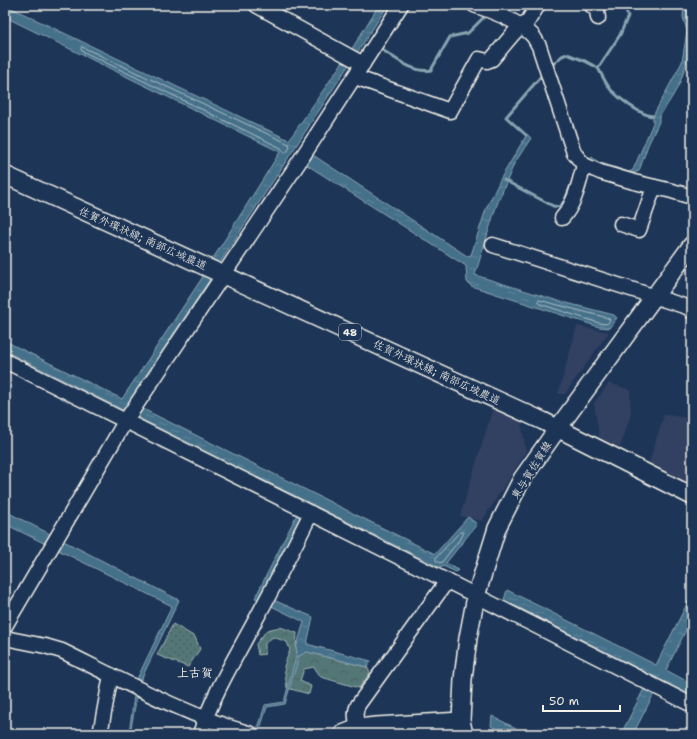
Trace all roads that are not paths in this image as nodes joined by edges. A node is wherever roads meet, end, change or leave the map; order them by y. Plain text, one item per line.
1 (256, 5) edge
2 (401, 5) edge
3 (474, 5) edge
4 (538, 5) edge
5 (591, 5) edge
6 (598, 18) dead end
7 (521, 26) junction
8 (363, 64) junction
9 (355, 77) junction
10 (584, 165) junction
11 (5, 175) edge
12 (654, 187) junction
13 (692, 197) edge
14 (562, 218) dead end
15 (621, 224) dead end
16 (493, 245) dead end
17 (692, 245) edge
18 (223, 274) junction
19 (654, 297) junction
20 (692, 312) edge
21 (5, 361) edge
22 (127, 418) junction
23 (558, 428) junction
24 (692, 496) edge
25 (311, 513) junction
26 (447, 581) junction
27 (476, 596) junction
28 (5, 626) edge
29 (5, 638) edge
30 (111, 675) junction
31 (692, 705) edge
32 (205, 719) junction
33 (462, 728) edge
34 (350, 731) edge
35 (100, 734) edge
36 (200, 734) edge
37 (250, 734) edge

1 - 8 street
2 - 8 street
3 - 7 street
4 - 7 street
5 - 6 street
7 - 9 street
7 - 10 street
8 - 9 street
9 - 18 street
10 - 12 street
10 - 14 street
11 - 18 main road, 佐賀外環状線; 南部広域農道 / 48
12 - 13 street
12 - 15 street
16 - 19 street
17 - 19 main road, 東与賀佐賀線
18 - 22 street
18 - 23 main road, 佐賀外環状線; 南部広域農道 / 48
19 - 20 street
19 - 23 main road, 東与賀佐賀線
21 - 22 street
22 - 25 street
22 - 28 street
23 - 24 main road, 佐賀外環状線; 南部広域農道 / 48
23 - 27 main road, 東与賀佐賀線
25 - 26 street
25 - 32 street
26 - 27 street
26 - 34 street
27 - 31 street
27 - 33 main road, 東与賀佐賀線
29 - 30 street
30 - 32 street
30 - 35 street
32 - 36 street
32 - 37 street
33 - 34 main road

